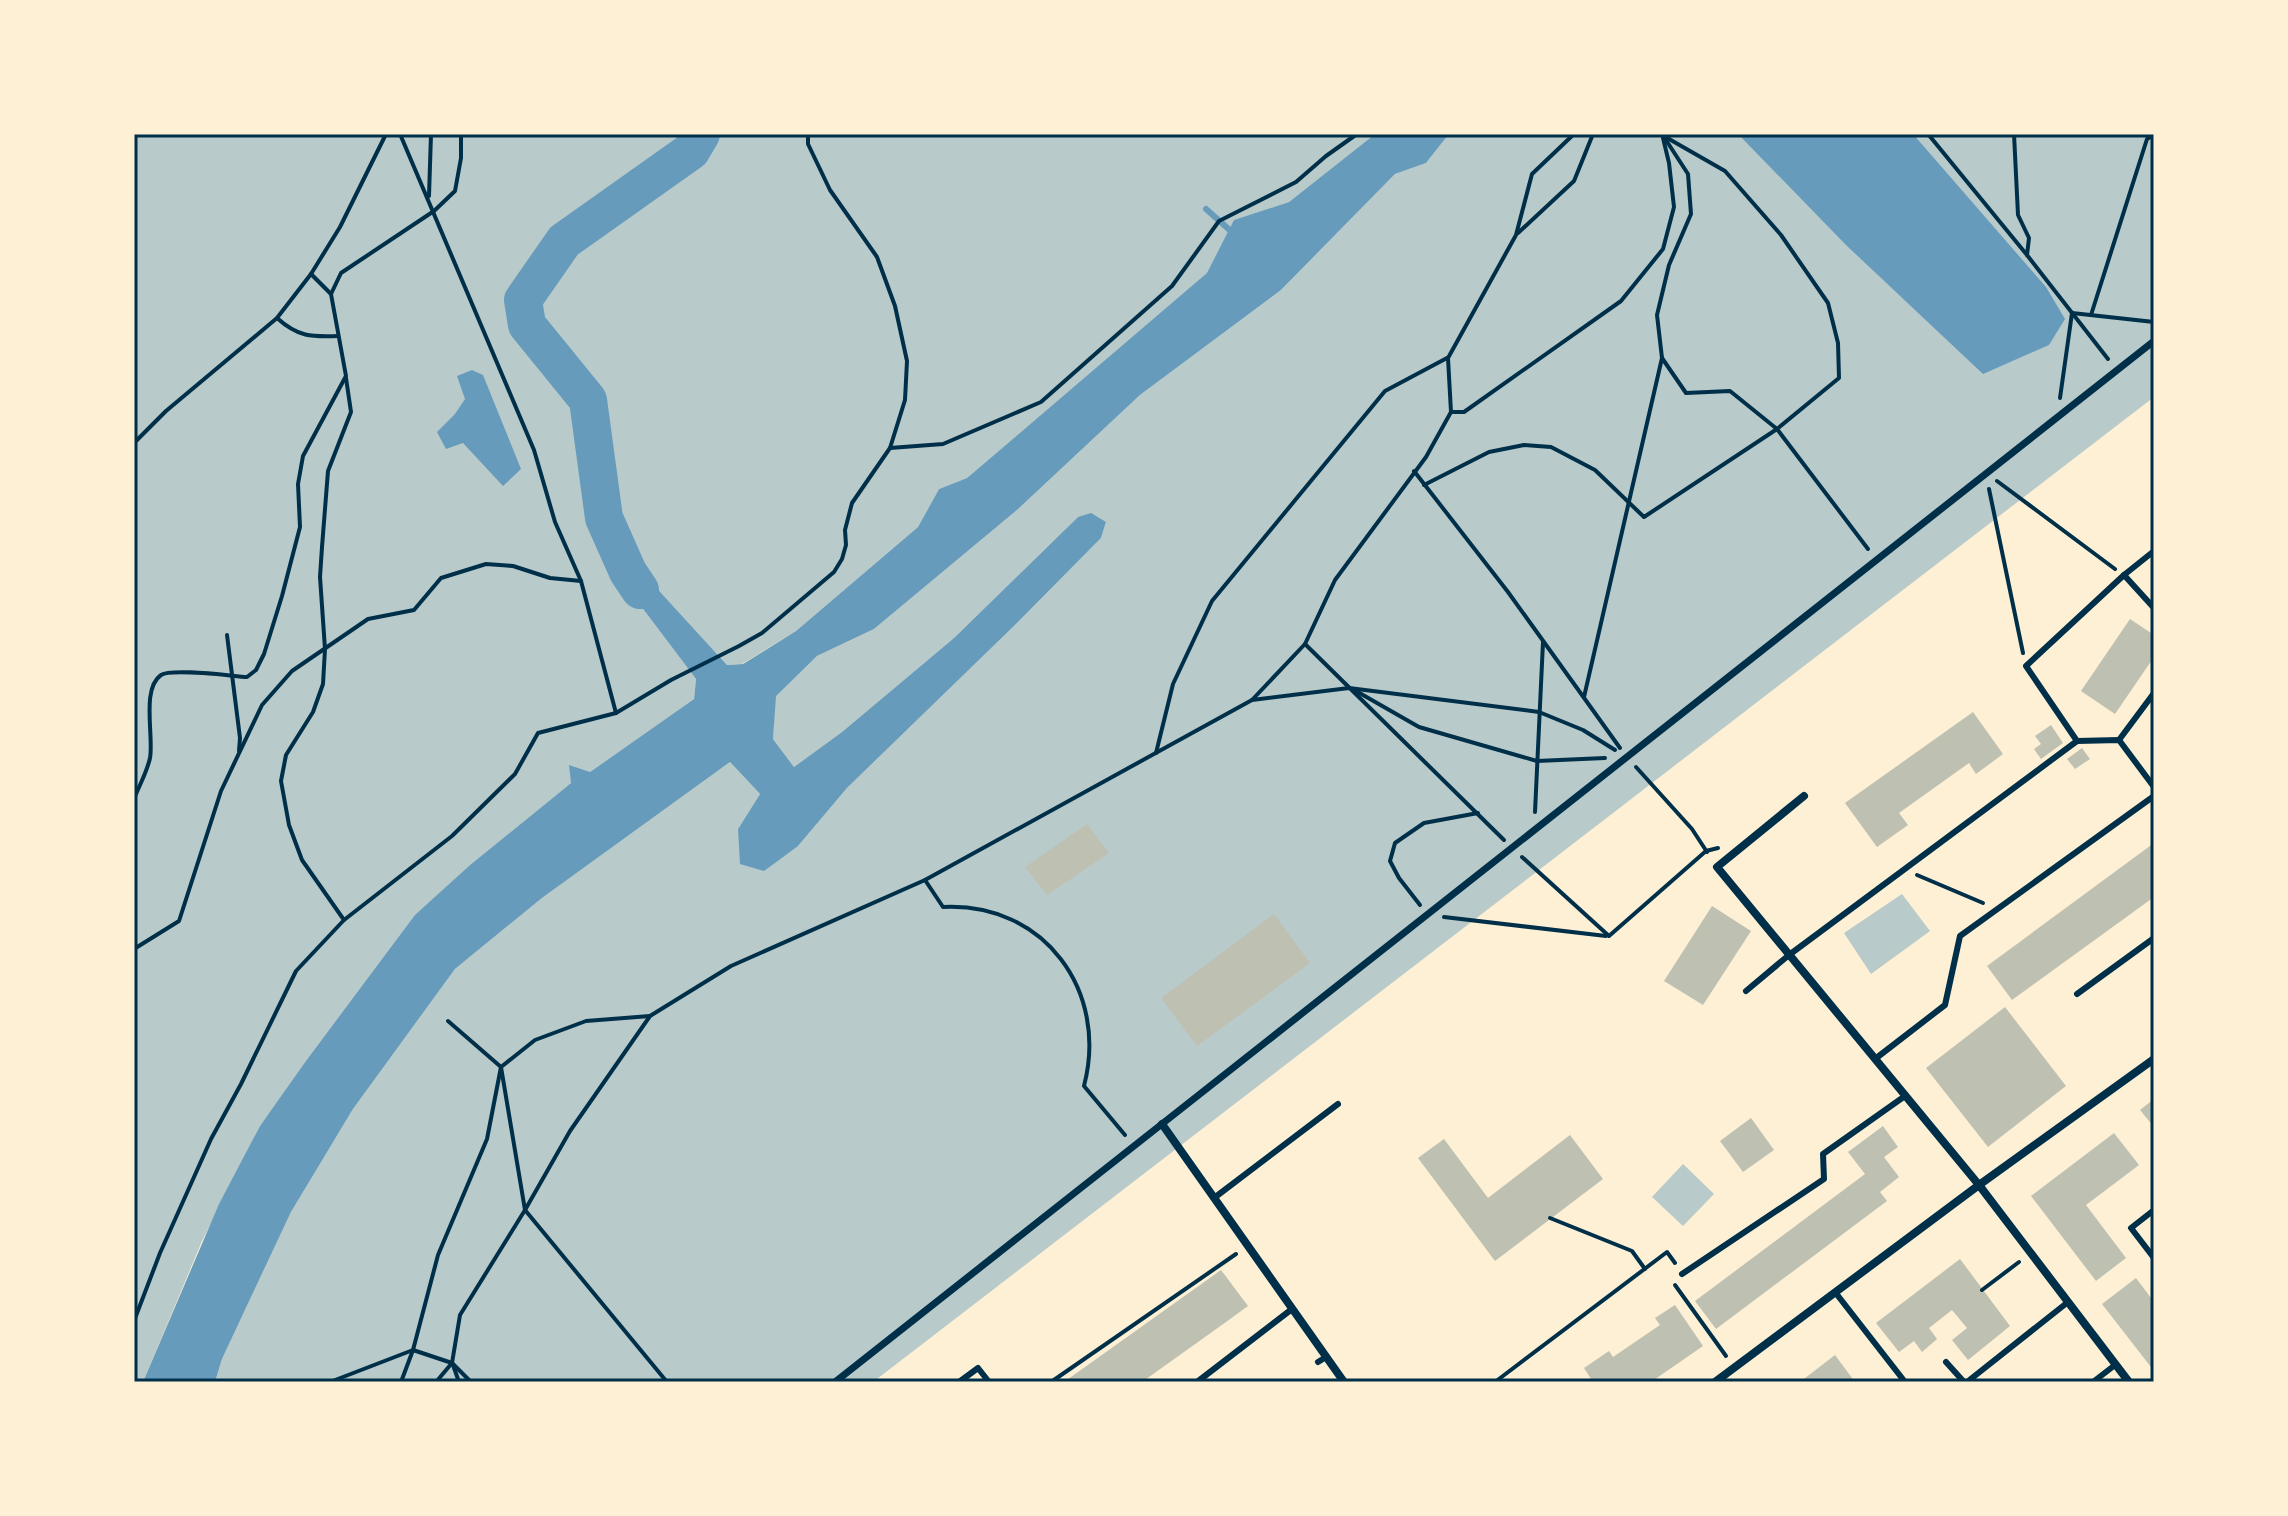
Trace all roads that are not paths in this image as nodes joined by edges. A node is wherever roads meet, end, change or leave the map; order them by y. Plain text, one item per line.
1 (2154, 341) edge
2 (2154, 551) edge
3 (2124, 575) junction
4 (2154, 608) edge
5 (2154, 693) edge
6 (2119, 740) junction
7 (2077, 741) junction
8 (2154, 787) edge
9 (1804, 796) dead end
10 (2154, 796) edge
11 (2154, 938) edge
12 (1789, 955) junction
13 (1746, 991) dead end
14 (2077, 994) dead end
15 (1875, 1059) junction
16 (2154, 1059) edge
17 (1905, 1096) junction
18 (1338, 1104) dead end
19 (1162, 1124) junction
20 (1979, 1185) junction
21 (1214, 1198) junction
22 (2154, 1210) edge
23 (2154, 1258) edge
24 (1682, 1274) road end
25 (1835, 1292) junction
26 (2068, 1302) junction
27 (1292, 1309) junction
28 (1946, 1362) dead end
29 (2115, 1365) junction
30 (1719, 1381) edge
31 (835, 1382) edge
32 (959, 1382) edge
33 (989, 1382) edge
34 (1197, 1382) edge
35 (1344, 1382) edge
36 (1905, 1382) edge
37 (1966, 1382) edge
38 (2093, 1382) edge
39 (2129, 1382) edge

1 - 19 street
2 - 3 lane
3 - 4 lane
3 - 7 lane
5 - 6 lane
6 - 7 lane
6 - 8 lane
7 - 12 lane
9 - 12 street
10 - 15 lane
11 - 14 lane
12 - 13 lane
12 - 15 street
15 - 17 street
16 - 20 street
17 - 20 street
17 - 24 lane
18 - 21 lane
19 - 21 street
19 - 31 street
20 - 25 street
20 - 26 street
21 - 27 street
22 - 23 lane
25 - 30 street
25 - 36 lane
26 - 29 street
26 - 37 lane
27 - 34 lane
27 - 35 street
28 - 37 lane
29 - 38 lane
29 - 39 street
32 - 33 lane

